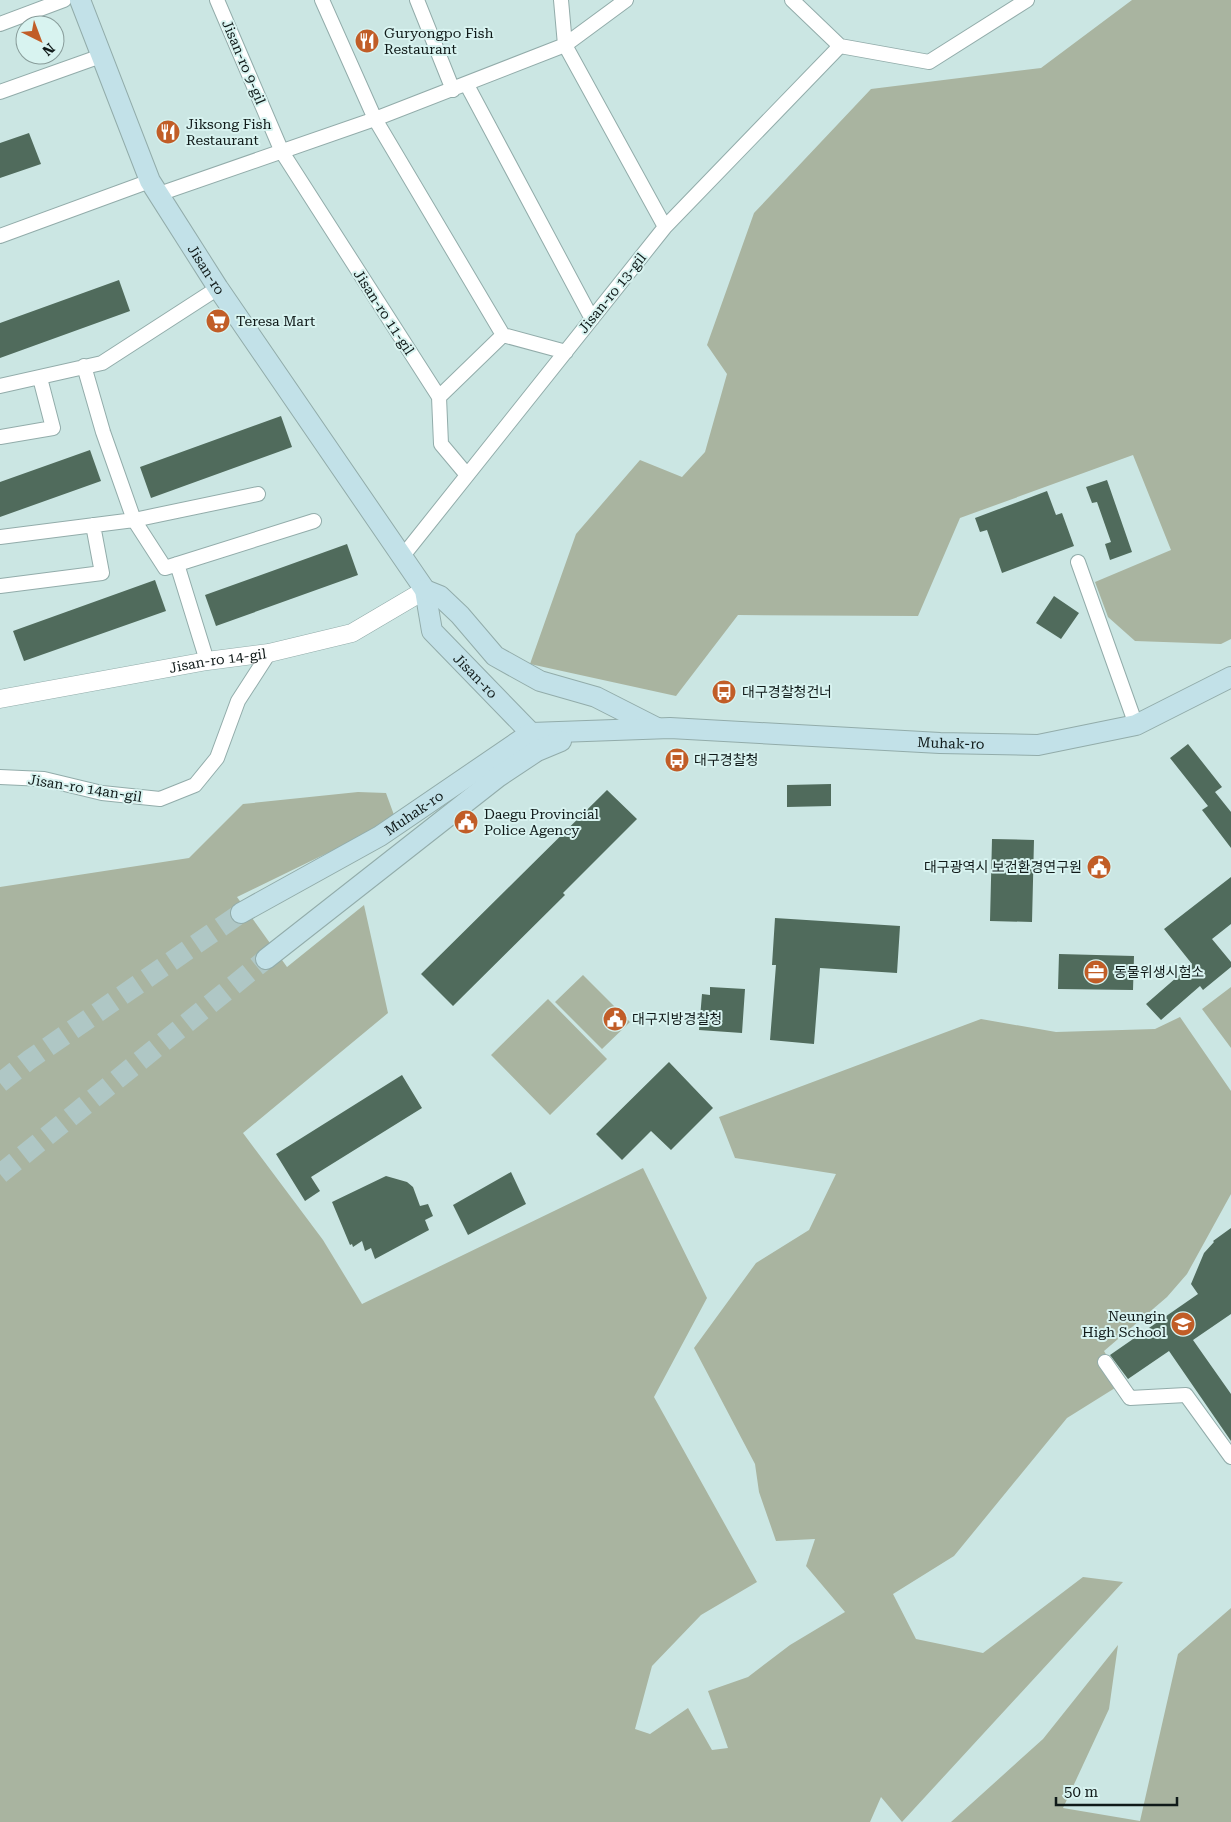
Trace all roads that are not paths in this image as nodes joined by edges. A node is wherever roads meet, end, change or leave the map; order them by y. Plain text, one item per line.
1 (64, 0) edge
2 (80, 0) edge
3 (217, 0) edge
4 (322, 0) edge
5 (418, 0) edge
6 (561, 0) edge
7 (626, 0) edge
8 (792, 0) edge
9 (1027, 0) edge
10 (0, 24) edge
11 (565, 45) junction
12 (840, 46) junction
13 (101, 56) junction
14 (467, 85) junction
15 (453, 90) junction
16 (0, 92) edge
17 (375, 119) junction
18 (282, 152) junction
19 (154, 188) junction
20 (665, 227) junction
21 (0, 236) edge
22 (218, 288) junction
23 (592, 319) junction
24 (503, 335) junction
25 (566, 352) junction
26 (84, 366) junction
27 (40, 378) junction
28 (0, 386) edge
29 (439, 397) junction
30 (0, 437) edge
31 (467, 476) junction
32 (258, 494) dead end
33 (134, 520) junction
34 (314, 521) dead end
35 (93, 525) junction
36 (0, 537) edge
37 (402, 557) junction
38 (1078, 562) dead end
39 (177, 564) junction
40 (0, 586) edge
41 (425, 590) junction
42 (269, 653) junction
43 (207, 661) junction
44 (1231, 677) edge
45 (596, 697) joint
46 (0, 699) edge
47 (1136, 725) junction
48 (658, 728) junction
49 (588, 731) junction
50 (531, 733) junction
51 (553, 744) junction
52 (0, 777) edge
53 (241, 913) tunnel mouth
54 (266, 959) tunnel mouth
55 (1105, 1362) dead end
56 (1231, 1457) edge

1 - 10 street
2 - 13 main road, Jisan-ro
3 - 18 street, Jisan-ro 9-gil
4 - 17 street
5 - 15 street
6 - 11 street
7 - 11 street
8 - 12 street
9 - 12 street
11 - 14 street
11 - 20 street
12 - 20 street, Jisan-ro 13-gil
13 - 16 street
13 - 19 main road, Jisan-ro
14 - 15 street
14 - 23 street
15 - 17 street
17 - 18 street
17 - 24 street
18 - 19 street
18 - 29 street, Jisan-ro 11-gil
19 - 21 street
19 - 22 main road, Jisan-ro
20 - 23 street, Jisan-ro 13-gil
22 - 26 street
22 - 37 main road, Jisan-ro
23 - 25 street, Jisan-ro 13-gil
24 - 25 street
24 - 29 street
25 - 31 street, Jisan-ro 13-gil
26 - 27 street
26 - 33 street
27 - 28 street
27 - 30 street
29 - 31 street
31 - 37 street, Jisan-ro 13-gil
32 - 33 street
33 - 35 street
33 - 39 street
34 - 39 street
35 - 36 street
35 - 40 street
37 - 41 main road, Jisan-ro
38 - 47 street
39 - 43 street
41 - 42 street, Jisan-ro 14-gil
41 - 45 main road, Jisan-ro
41 - 50 main road, Jisan-ro
42 - 43 street, Jisan-ro 14-gil
42 - 52 street, Jisan-ro 14an-gil
43 - 46 street, Jisan-ro 14-gil
44 - 47 main road, Muhak-ro
45 - 48 main road, Muhak-ro
47 - 48 main road, Muhak-ro
48 - 49 main road, Muhak-ro
49 - 50 main road, Muhak-ro
49 - 51 main road, Muhak-ro
50 - 51 main road, Jisan-ro
50 - 53 main road, Muhak-ro
51 - 54 main road, Muhak-ro
55 - 56 street

